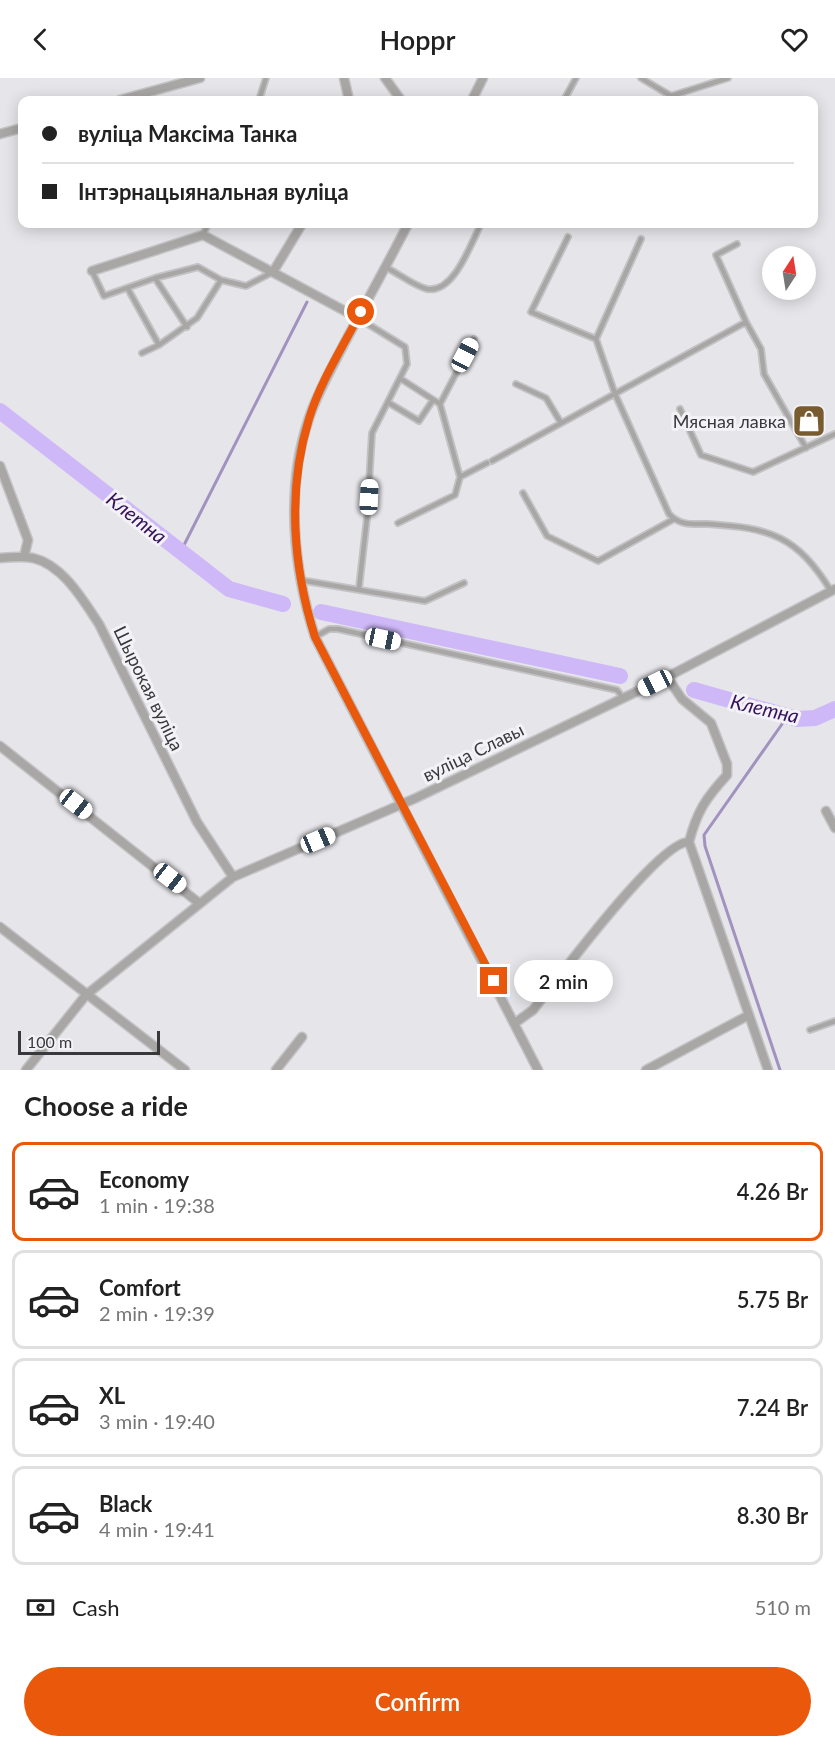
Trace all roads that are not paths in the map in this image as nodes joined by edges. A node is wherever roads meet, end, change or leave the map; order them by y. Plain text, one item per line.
1 (200, 78) edge
2 (266, 78) edge
3 (344, 78) edge
4 (385, 78) edge
5 (483, 78) edge
6 (576, 78) edge
7 (641, 78) edge
8 (728, 78) edge
9 (135, 96) edge
10 (260, 96) edge
11 (347, 96) edge
12 (397, 96) edge
13 (474, 96) edge
14 (566, 96) edge
15 (667, 96) edge
16 (676, 96) edge
17 (18, 129) edge
18 (0, 134) edge
19 (206, 228) edge
20 (300, 228) edge
21 (406, 228) edge
22 (479, 228) edge
23 (203, 235) junction
24 (568, 237) dead end
25 (641, 239) dead end
26 (737, 244) dead end
27 (385, 267) junction
28 (92, 271) joint
29 (273, 272) junction
30 (155, 278) junction
31 (221, 280) junction
32 (128, 289) junction
33 (358, 318) junction
34 (746, 322) junction
35 (187, 327) junction
36 (474, 339) dead end
37 (596, 339) junction
38 (159, 345) junction
39 (142, 353) dead end
40 (401, 379) junction
41 (516, 384) dead end
42 (615, 394) junction
43 (432, 400) junction
44 (389, 403) junction
45 (440, 404) junction
46 (680, 409) dead end
47 (561, 423) junction
48 (835, 435) edge
49 (806, 448) junction
50 (0, 466) edge
51 (460, 477) junction
52 (523, 493) dead end
53 (674, 519) junction
54 (398, 523) dead end
55 (24, 557) junction
56 (0, 558) edge
57 (300, 580) junction
58 (464, 583) dead end
59 (359, 588) junction
60 (833, 590) edge
61 (315, 637) junction
62 (667, 677) junction
63 (623, 698) junction
64 (0, 746) edge
65 (402, 805) junction
66 (826, 811) dead end
67 (835, 828) edge
68 (689, 842) junction
69 (232, 877) junction
70 (199, 903) junction
71 (0, 927) edge
72 (86, 995) junction
73 (749, 1015) junction
74 (835, 1021) edge
75 (515, 1023) junction
76 (810, 1030) dead end
77 (302, 1037) dead end
78 (26, 1070) edge
79 (185, 1070) edge
80 (276, 1070) edge
81 (538, 1070) edge
82 (646, 1070) edge
83 (768, 1070) edge

1 - 9 street
2 - 10 lane
3 - 11 street
4 - 12 street
5 - 13 street
6 - 14 lane
7 - 15 lane
8 - 16 lane
17 - 18 street
19 - 23 lane
20 - 29 street
21 - 27 street
22 - 27 lane
23 - 28 street
23 - 29 street
24 - 37 lane
25 - 37 lane
26 - 34 lane
27 - 33 street
28 - 32 lane
29 - 31 lane
29 - 33 street
30 - 31 lane
30 - 32 lane
30 - 35 lane
31 - 35 lane
32 - 38 lane
33 - 40 lane
33 - 57 street
34 - 42 lane
34 - 49 lane
35 - 38 lane
36 - 45 lane
37 - 42 lane
38 - 39 lane
40 - 43 lane
40 - 44 lane
41 - 47 lane
42 - 47 lane
42 - 53 lane
43 - 44 lane
43 - 45 lane
44 - 59 lane
45 - 51 lane
46 - 49 lane
47 - 51 lane
48 - 49 lane
50 - 55 street
51 - 54 lane
52 - 53 lane
53 - 60 lane
55 - 56 street, Шырокая вуліца
55 - 69 street, Шырокая вуліца
57 - 59 lane
57 - 61 street
58 - 59 lane
60 - 62 street, вуліца Славы
61 - 63 lane
61 - 65 street
62 - 63 street, вуліца Славы
62 - 68 street
63 - 65 street, вуліца Славы
64 - 70 street
65 - 69 street, вуліца Славы
65 - 75 street
66 - 67 street
68 - 73 street
68 - 75 street
69 - 70 street, вуліца Славы
70 - 72 street, вуліца Славы
71 - 72 street
72 - 78 street, вуліца Славы
72 - 79 street
73 - 82 street
73 - 83 street
74 - 76 lane
75 - 81 street
77 - 80 street

